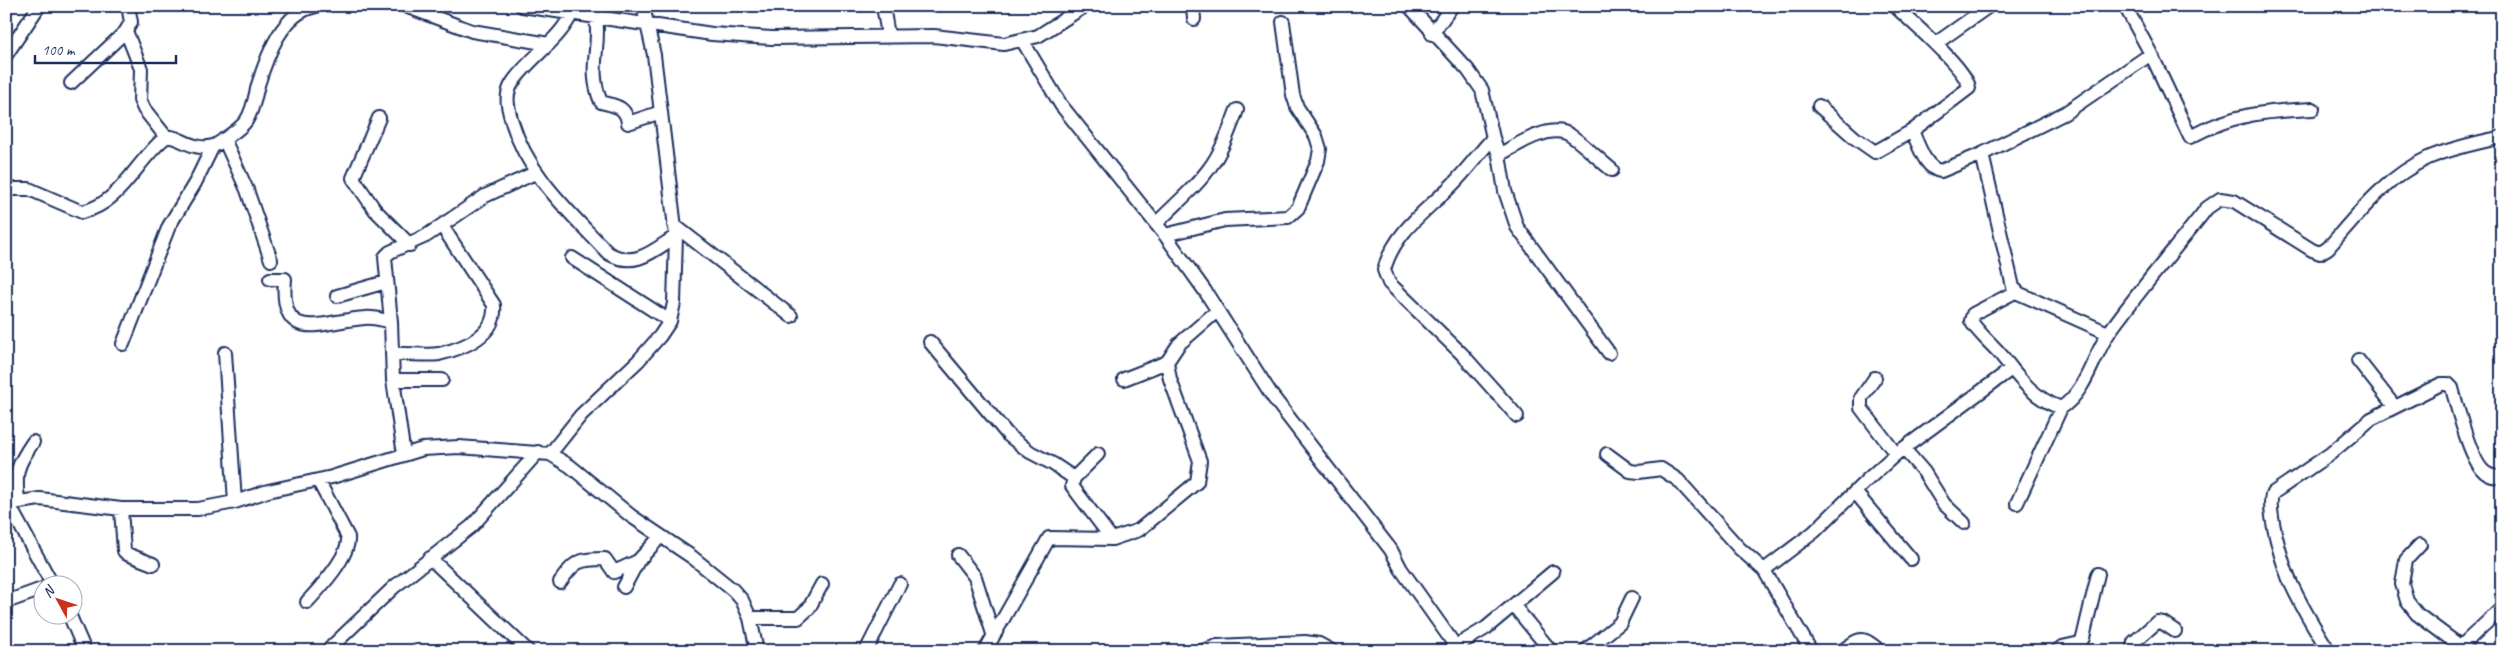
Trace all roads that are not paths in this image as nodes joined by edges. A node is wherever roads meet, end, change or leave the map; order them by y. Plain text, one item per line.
1 (39, 6) edge
2 (128, 6) edge
3 (316, 6) edge
4 (405, 6) edge
5 (522, 6) edge
6 (643, 6) edge
7 (883, 6) edge
8 (1085, 6) edge
9 (1409, 6) edge
10 (1452, 6) edge
11 (1895, 6) edge
12 (1989, 6) edge
13 (2125, 6) edge
14 (572, 13) junction
15 (596, 17) junction
16 (1283, 22) dead end
17 (647, 25) junction
18 (126, 31) junction
19 (1432, 34) junction
20 (888, 35) junction
21 (1022, 40) junction
22 (549, 44) junction
23 (1935, 44) junction
24 (7, 53) edge
25 (2151, 54) junction
26 (71, 83) dead end
27 (1819, 106) dead end
28 (2313, 109) dead end
29 (1237, 110) dead end
30 (661, 112) junction
31 (379, 118) dead end
32 (1912, 131) junction
33 (166, 137) junction
34 (2502, 137) edge
35 (1493, 138) junction
36 (224, 139) junction
37 (213, 146) junction
38 (1982, 154) junction
39 (1499, 156) junction
40 (1612, 170) dead end
41 (535, 173) junction
42 (6, 189) edge
43 (1156, 224) junction
44 (442, 226) junction
45 (675, 230) junction
46 (1165, 235) junction
47 (410, 245) junction
48 (572, 258) dead end
49 (271, 260) dead end
50 (270, 278) dead end
51 (386, 282) junction
52 (2017, 291) junction
53 (337, 296) dead end
54 (1217, 311) junction
55 (791, 316) dead end
56 (670, 320) junction
57 (391, 322) junction
58 (2108, 333) junction
59 (930, 342) dead end
60 (123, 344) dead end
61 (225, 353) dead end
62 (392, 354) junction
63 (1609, 354) dead end
64 (2358, 360) dead end
65 (1167, 362) junction
66 (2010, 370) junction
67 (1875, 378) dead end
68 (1124, 379) dead end
69 (393, 380) junction
70 (442, 380) dead end
71 (2394, 406) junction
72 (2060, 408) junction
73 (1517, 416) dead end
74 (33, 442) dead end
75 (1900, 452) junction
76 (544, 453) junction
77 (1098, 454) dead end
78 (1608, 454) dead end
79 (404, 455) junction
80 (2502, 476) edge
81 (1074, 478) junction
82 (318, 480) junction
83 (1854, 492) junction
84 (234, 502) junction
85 (11, 503) edge
86 (2017, 503) dead end
87 (120, 509) junction
88 (1964, 523) dead end
89 (661, 536) junction
90 (1112, 538) junction
91 (2420, 545) dead end
92 (958, 555) dead end
93 (430, 558) junction
94 (1911, 559) dead end
95 (638, 561) junction
96 (153, 564) dead end
97 (1764, 570) junction
98 (1553, 572) dead end
99 (47, 574) edge
100 (2098, 574) dead end
101 (560, 582) dead end
102 (822, 584) dead end
103 (900, 584) dead end
104 (624, 587) dead end
105 (32, 593) edge
106 (1632, 598) dead end
107 (6, 602) edge
108 (308, 602) dead end
109 (1514, 606) junction
110 (2502, 608) edge
111 (750, 618) junction
112 (73, 624) edge
113 (2175, 631) dead end
114 (993, 634) junction
115 (2458, 648) edge
116 (1454, 649) edge
117 (85, 651) edge
118 (327, 651) edge
119 (528, 651) edge
120 (757, 651) edge
121 (866, 651) edge
122 (984, 651) edge
123 (1202, 651) edge
124 (1332, 651) edge
125 (1551, 651) edge
126 (1585, 651) edge
127 (1811, 651) edge
128 (1842, 651) edge
129 (1880, 651) edge
130 (2057, 651) edge
131 (2132, 651) edge
132 (2329, 651) edge

1 - 24 street
2 - 18 street
3 - 36 street
4 - 22 street
5 - 14 street
6 - 17 street
7 - 20 street
8 - 21 street
9 - 19 street
10 - 19 street
11 - 23 street
12 - 23 street
13 - 25 street
14 - 15 street
14 - 22 street
15 - 17 street
15 - 30 street
16 - 46 street
17 - 20 street
17 - 30 street
18 - 26 street
18 - 33 street
19 - 35 street
20 - 21 street
21 - 43 street
22 - 41 street
23 - 32 street
25 - 28 street
25 - 38 street
27 - 32 street
29 - 43 street
30 - 45 street
31 - 47 street
32 - 38 street
33 - 37 street
33 - 42 street
34 - 58 street
35 - 39 street
35 - 73 street
36 - 37 street
36 - 49 street
37 - 60 street
38 - 52 street
39 - 40 street
39 - 63 street
41 - 44 street
41 - 45 street
43 - 46 street
44 - 47 street
44 - 62 street
45 - 55 street
45 - 56 street
46 - 54 street
47 - 51 street
48 - 56 street
50 - 57 street
51 - 53 street
51 - 57 street
52 - 58 street
52 - 66 street
54 - 65 street
54 - 116 street
56 - 76 street
57 - 62 street
58 - 72 street
59 - 81 street
61 - 84 street
62 - 69 street
64 - 71 street
65 - 68 street
65 - 90 street
66 - 72 street
66 - 75 street
67 - 75 street
69 - 70 street
69 - 79 street
71 - 80 street
71 - 132 street
72 - 86 street
74 - 85 street
75 - 83 street
75 - 88 street
76 - 79 street
76 - 89 street
76 - 93 street
77 - 81 street
78 - 97 street
79 - 82 street
81 - 90 street
82 - 84 street
82 - 108 street
83 - 94 street
83 - 97 street
84 - 87 street
85 - 87 street
85 - 99 street
87 - 96 street
89 - 95 street
89 - 111 street
90 - 114 street
91 - 115 street
92 - 114 street
93 - 118 street
93 - 119 street
95 - 101 street
95 - 104 street
97 - 127 street
98 - 109 street
100 - 130 street
102 - 111 street
103 - 121 street
105 - 107 street
106 - 126 street
109 - 116 street
109 - 125 street
110 - 115 street
111 - 120 street
112 - 117 street
113 - 131 street
114 - 122 street
123 - 124 street
128 - 129 street

